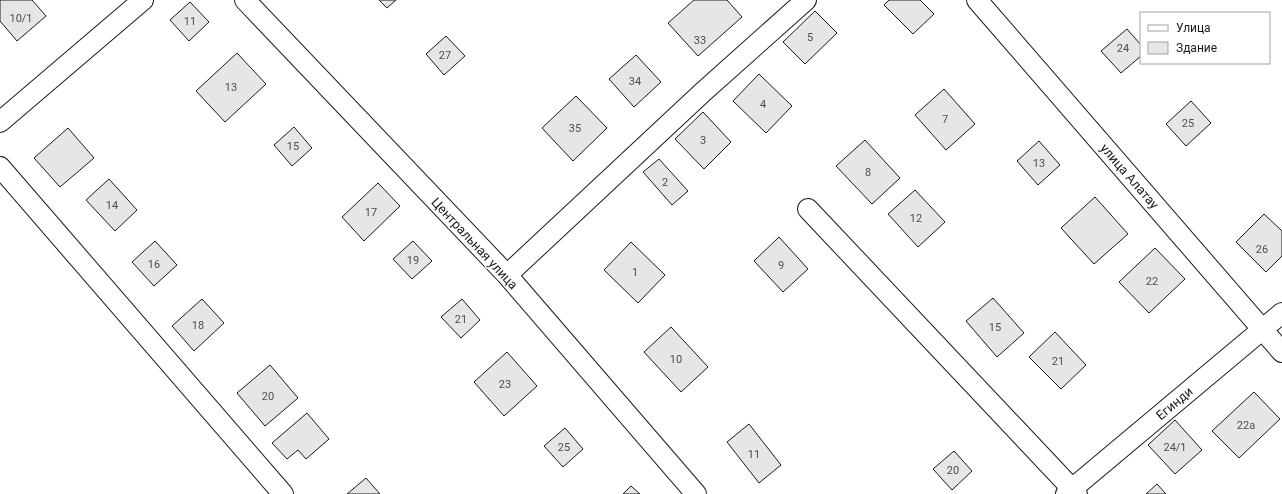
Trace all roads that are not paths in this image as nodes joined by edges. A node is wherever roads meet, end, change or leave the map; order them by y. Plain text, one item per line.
1 (144, 0) edge
2 (244, 0) edge
3 (806, 0) edge
4 (977, 0) edge
5 (0, 122) edge
6 (0, 167) edge
7 (808, 209) dead end
8 (507, 275) junction
9 (1282, 312) edge
10 (1263, 330) junction
11 (1282, 352) edge
12 (1072, 492) edge
13 (283, 494) edge
14 (696, 494) edge

1 - 5 street
2 - 8 street, Центральная улица
3 - 8 street
4 - 10 street, улица Алатау
6 - 13 street
7 - 12 street
8 - 14 street, Центральная улица
9 - 10 street, Егинди
10 - 11 street, улица Алатау
10 - 12 street, Егинди

